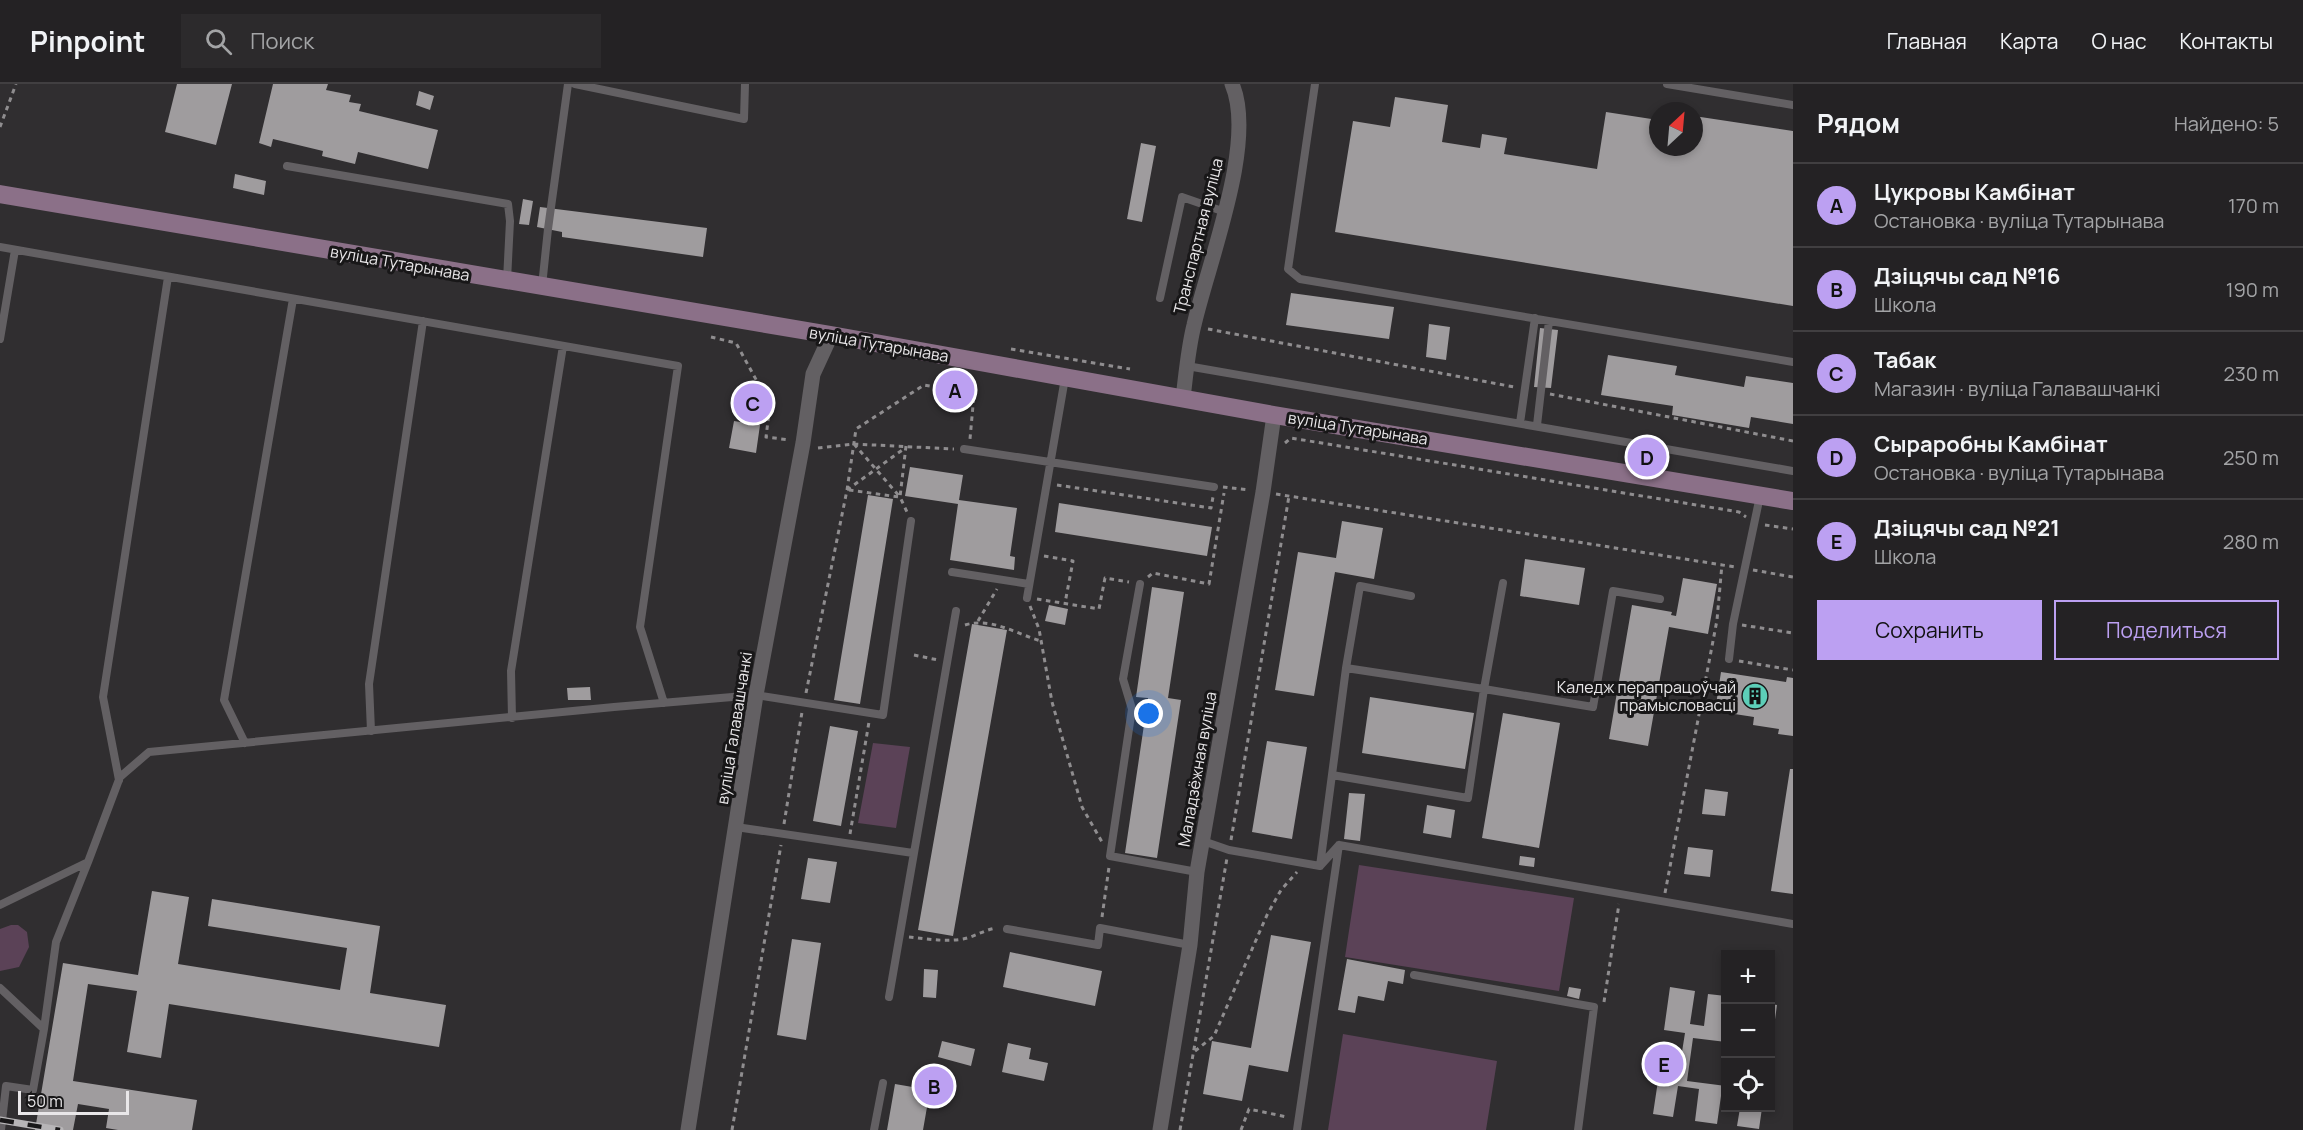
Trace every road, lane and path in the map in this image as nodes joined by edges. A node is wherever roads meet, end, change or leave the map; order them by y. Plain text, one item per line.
1 (16, 84) edge
2 (568, 84) edge
3 (575, 84) edge
4 (745, 84) edge
5 (1232, 84) edge
6 (1315, 84) edge
7 (1667, 84) edge
8 (1793, 105) edge
9 (0, 127) edge
10 (287, 166) dead end
11 (0, 194) edge
12 (1225, 212) junction
13 (0, 247) edge
14 (15, 250) junction
15 (168, 277) junction
16 (507, 281) junction
17 (542, 287) junction
18 (1160, 298) dead end
19 (293, 299) junction
20 (1535, 318) junction
21 (423, 321) junction
22 (1550, 321) junction
23 (1194, 326) junction
24 (831, 335) junction
25 (711, 337) dead end
26 (0, 339) edge
27 (563, 346) junction
28 (1793, 362) edge
29 (1187, 366) junction
30 (1065, 377) junction
31 (1525, 389) junction
32 (1540, 392) junction
33 (1183, 398) junction
34 (1274, 414) junction
35 (1520, 423) junction
36 (1537, 425) junction
37 (790, 440) dead end
38 (1793, 441) edge
39 (854, 444) junction
40 (906, 447) junction
41 (1279, 447) dead end
42 (818, 448) dead end
43 (967, 449) junction
44 (1050, 463) junction
45 (876, 469) junction
46 (1793, 471) edge
47 (1053, 484) dead end
48 (1214, 487) joint
49 (847, 490) junction
50 (1258, 492) junction
51 (1760, 495) junction
52 (1289, 496) junction
53 (900, 497) junction
54 (1793, 501) edge
55 (911, 521) joint
56 (1753, 523) junction
57 (1793, 529) edge
58 (1041, 555) dead end
59 (1722, 564) junction
60 (1745, 569) junction
61 (952, 572) dead end
62 (1793, 576) edge
63 (1002, 580) junction
64 (1503, 583) dead end
65 (1029, 584) junction
66 (1140, 584) junction
67 (1411, 596) dead end
68 (1027, 598) junction
69 (1660, 599) dead end
70 (1065, 603) junction
71 (956, 611) dead end
72 (1716, 620) junction
73 (1733, 624) junction
74 (1793, 633) edge
75 (1041, 641) junction
76 (916, 655) dead end
77 (1709, 657) junction
78 (1729, 659) junction
79 (947, 662) junction
80 (1346, 668) junction
81 (1793, 670) edge
82 (1484, 690) junction
83 (756, 695) junction
84 (664, 703) junction
85 (804, 703) junction
86 (870, 715) junction
87 (512, 718) junction
88 (371, 731) junction
89 (245, 743) junction
90 (1332, 775) junction
91 (118, 780) junction
92 (736, 827) junction
93 (782, 836) junction
94 (1203, 841) junction
95 (849, 845) junction
96 (1339, 845) junction
97 (1229, 850) junction
98 (913, 853) junction
99 (1110, 856) junction
100 (88, 862) junction
101 (1302, 864) junction
102 (1320, 866) junction
103 (1197, 872) junction
104 (1663, 901) junction
105 (0, 905) edge
106 (1793, 924) edge
107 (1101, 928) junction
108 (1008, 929) joint
109 (901, 936) junction
110 (1190, 945) junction
111 (1414, 975) dead end
112 (0, 988) edge
113 (889, 997) dead end
114 (44, 1029) junction
115 (1193, 1052) junction
116 (883, 1083) dead end
117 (1299, 1120) junction
118 (1, 1130) edge
119 (688, 1130) edge
120 (732, 1130) edge
121 (874, 1130) edge
122 (1160, 1130) edge
123 (1180, 1130) edge
124 (1241, 1130) edge
125 (1297, 1130) edge
126 (1578, 1130) edge

1 - 9 path
2 - 17 lane
3 - 4 lane
5 - 12 street, Транспартная вуліца
6 - 20 lane
7 - 8 lane
10 - 16 lane
11 - 16 street, вуліца Тутарынава
12 - 18 lane
12 - 23 street, Транспартная вуліца
13 - 14 lane
14 - 15 lane
14 - 26 lane
15 - 19 lane
15 - 91 lane
16 - 17 street, вуліца Тутарынава
17 - 24 street, вуліца Тутарынава
19 - 21 lane
19 - 89 lane
20 - 22 lane
20 - 31 lane
21 - 27 lane
21 - 88 lane
22 - 28 lane
22 - 32 lane
23 - 29 street, Транспартная вуліца
23 - 31 path
24 - 30 street, вуліца Тутарынава
24 - 83 street, вуліца Галавашчанкі
25 - 37 path
27 - 84 lane
27 - 87 lane
29 - 33 street, Транспартная вуліца
29 - 35 lane
30 - 33 street, вуліца Тутарынава
30 - 44 lane
31 - 35 lane
32 - 36 lane
32 - 38 path
33 - 34 street, вуліца Тутарынава
34 - 50 street, Маладзёжная вуліца
34 - 51 street, вуліца Тутарынава
35 - 36 lane
36 - 46 lane
39 - 40 path
39 - 42 path
39 - 43 path
39 - 45 path
39 - 49 path
40 - 43 path
40 - 45 path
40 - 53 path
41 - 56 path
43 - 44 lane
44 - 48 lane
44 - 65 lane
45 - 49 path
45 - 53 path
47 - 48 path
49 - 53 path
49 - 85 path
50 - 52 path
50 - 66 path
50 - 94 street, Маладзёжная вуліца
51 - 54 street, вуліца Тутарынава
51 - 56 lane
52 - 59 path
52 - 97 path
53 - 55 path
55 - 86 lane
56 - 57 path
56 - 60 lane
58 - 70 path
59 - 60 path
59 - 72 path
60 - 62 path
60 - 73 lane
61 - 63 lane
63 - 65 lane
63 - 75 path
64 - 82 lane
65 - 68 lane
66 - 70 path
66 - 99 lane
67 - 80 lane
68 - 70 path
68 - 75 path
69 - 82 lane
71 - 79 lane
72 - 73 path
72 - 77 path
73 - 74 path
73 - 78 lane
75 - 99 path
76 - 79 path
77 - 78 path
77 - 104 path
78 - 81 path
79 - 98 lane
80 - 82 lane
80 - 90 lane
82 - 90 lane
83 - 84 lane
83 - 85 lane
83 - 92 street, вуліца Галавашчанкі
84 - 87 lane
85 - 86 lane
85 - 93 path
86 - 95 path
87 - 88 lane
88 - 89 lane
89 - 91 lane
90 - 102 lane
91 - 100 lane
92 - 93 lane
92 - 119 street, вуліца Галавашчанкі
93 - 95 lane
93 - 120 path
94 - 97 lane
94 - 103 street, Маладзёжная вуліца
95 - 98 lane
96 - 102 lane
96 - 104 lane
96 - 117 lane
97 - 101 lane
97 - 115 path
98 - 109 lane
99 - 103 lane
99 - 107 path
100 - 105 lane
100 - 114 lane
101 - 102 lane
101 - 115 path
103 - 110 street, Маладзёжная вуліца
104 - 106 lane
107 - 108 lane
107 - 110 lane
108 - 109 path
109 - 113 lane
110 - 122 street, Маладзёжная вуліца
111 - 126 lane
112 - 114 lane
114 - 118 lane
115 - 123 path
116 - 121 lane
117 - 124 path
117 - 125 lane

